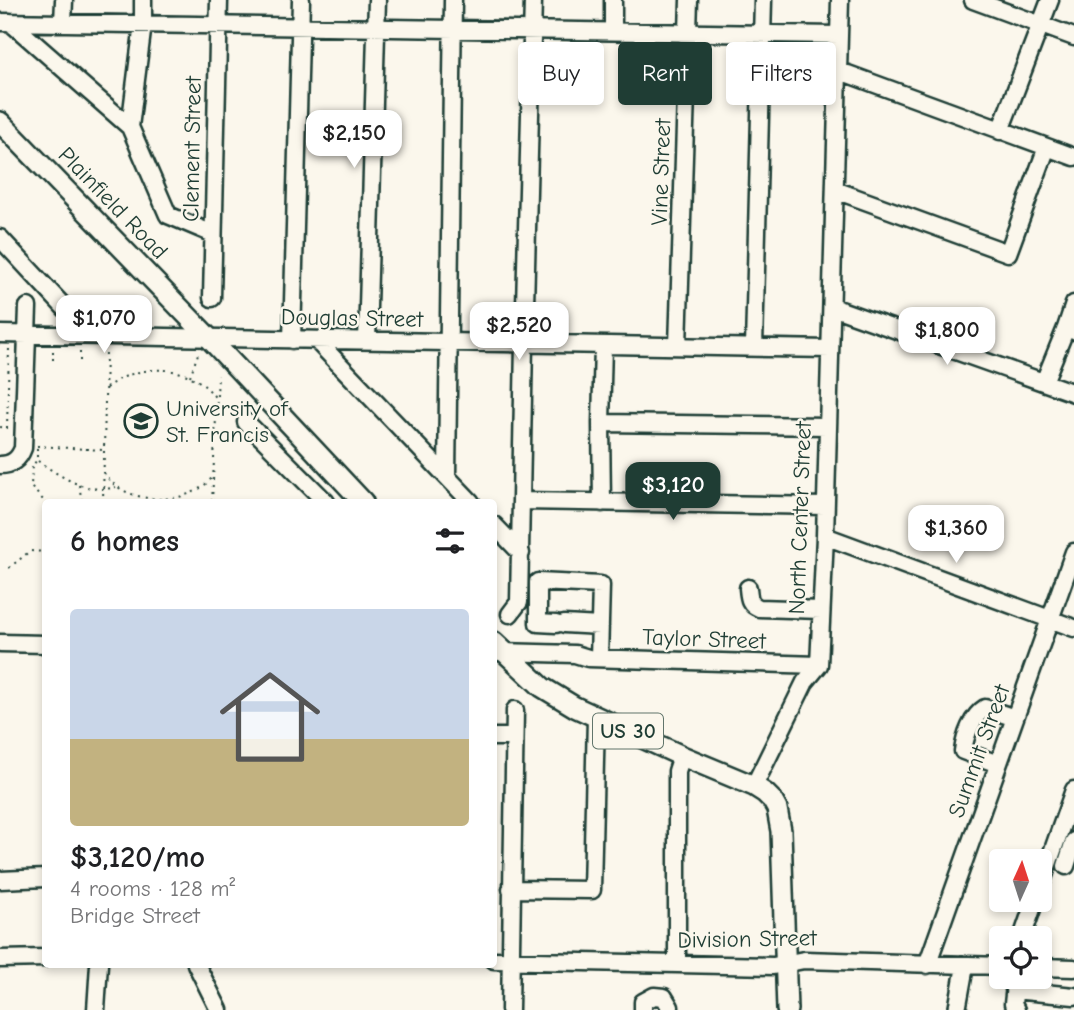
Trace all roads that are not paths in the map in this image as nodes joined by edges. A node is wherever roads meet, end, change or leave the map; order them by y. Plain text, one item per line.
1 (64, 0) edge
2 (143, 0) edge
3 (219, 0) edge
4 (301, 0) edge
5 (377, 0) edge
6 (453, 0) edge
7 (533, 0) edge
8 (613, 0) edge
9 (689, 0) edge
10 (764, 0) edge
11 (839, 0) edge
12 (973, 0) edge
13 (1050, 0) edge
14 (5, 22) edge
15 (63, 23) junction
16 (142, 24) junction
17 (218, 25) junction
18 (1041, 25) junction
19 (300, 27) junction
20 (376, 28) junction
21 (453, 29) junction
22 (532, 30) junction
23 (613, 31) junction
24 (688, 32) junction
25 (762, 34) junction
26 (839, 35) junction
27 (1074, 37) edge
28 (838, 73) junction
29 (0, 122) edge
30 (130, 127) junction
31 (1000, 131) junction
32 (1047, 147) junction
33 (1074, 157) edge
34 (835, 191) junction
35 (213, 233) junction
36 (0, 238) edge
37 (212, 299) dead end
38 (1074, 304) edge
39 (28, 307) dead end
40 (832, 307) junction
41 (1070, 330) edge
42 (27, 335) junction
43 (292, 340) junction
44 (316, 340) junction
45 (5, 341) edge
46 (367, 341) junction
47 (86, 342) junction
48 (448, 342) junction
49 (524, 344) junction
50 (603, 345) junction
51 (204, 346) junction
52 (678, 346) junction
53 (754, 347) junction
54 (830, 349) junction
55 (1044, 382) junction
56 (1074, 393) edge
57 (246, 422) dead end
58 (601, 423) junction
59 (827, 426) junction
60 (0, 465) edge
61 (446, 476) junction
62 (323, 499) edge
63 (360, 499) edge
64 (468, 499) edge
65 (522, 502) junction
66 (602, 503) junction
67 (825, 506) junction
68 (497, 528) edge
69 (825, 536) junction
70 (1074, 552) edge
71 (520, 553) junction
72 (748, 587) dead end
73 (821, 610) junction
74 (510, 614) dead end
75 (1050, 620) junction
76 (600, 626) junction
77 (1074, 628) edge
78 (0, 643) edge
79 (42, 650) edge
80 (42, 650) edge
81 (0, 652) edge
82 (499, 653) edge
83 (593, 658) junction
84 (819, 665) junction
85 (515, 710) dead end
86 (596, 717) junction
87 (1015, 718) junction
88 (497, 737) edge
89 (514, 737) junction
90 (682, 756) junction
91 (998, 764) junction
92 (754, 786) junction
93 (1074, 790) edge
94 (1074, 841) edge
95 (1052, 853) edge
96 (1066, 866) dead end
97 (42, 878) edge
98 (497, 879) edge
99 (0, 880) edge
100 (511, 884) junction
101 (42, 958) edge
102 (0, 959) edge
103 (497, 960) edge
104 (510, 961) junction
105 (677, 963) junction
106 (785, 964) junction
107 (927, 965) junction
108 (965, 966) junction
109 (989, 966) edge
110 (1052, 967) edge
111 (99, 968) edge
112 (198, 968) edge
113 (1074, 968) edge
114 (1014, 989) edge
115 (1042, 989) edge
116 (1074, 996) edge
117 (96, 1010) edge
118 (219, 1010) edge
119 (510, 1010) edge
120 (643, 1010) edge
121 (669, 1010) edge
122 (787, 1010) edge
123 (957, 1010) edge
124 (1016, 1010) edge

1 - 15 street
2 - 16 street
3 - 17 street, Clement Street
4 - 19 street
5 - 20 street
6 - 21 street
7 - 22 street
8 - 23 street
9 - 24 street, Vine Street
10 - 25 street
11 - 26 street, North Center Street
12 - 18 street
13 - 18 street
14 - 15 street
14 - 30 street
15 - 16 street
16 - 17 street
16 - 30 street
17 - 19 street
17 - 35 street, Clement Street
18 - 27 street
18 - 31 street
19 - 20 street
19 - 43 street
20 - 21 street
20 - 46 street
21 - 22 street
21 - 48 street
22 - 23 street
22 - 49 street
23 - 24 street
24 - 25 street
24 - 52 street, Vine Street
25 - 26 street
25 - 53 street
26 - 28 street, North Center Street
28 - 31 street
28 - 34 street, North Center Street
29 - 51 main road, Plainfield Road
30 - 35 street
31 - 32 street
32 - 33 street
32 - 34 street
34 - 40 street, North Center Street
35 - 37 street, Clement Street
36 - 47 street
38 - 41 street
39 - 42 street
40 - 54 street, North Center Street
40 - 55 street
41 - 55 street
42 - 45 street, Douglas Street
42 - 47 street, Douglas Street
42 - 60 street
43 - 44 street, Douglas Street
43 - 51 street, Douglas Street
44 - 46 street, Douglas Street
44 - 61 street
46 - 48 street, Douglas Street
47 - 51 street, Douglas Street
48 - 49 street, Douglas Street
48 - 61 street
49 - 50 street, Douglas Street
49 - 65 street
50 - 52 street, Douglas Street
50 - 58 street
51 - 63 main road, Plainfield Road
52 - 53 street, Douglas Street
53 - 54 street, Douglas Street
54 - 59 street, North Center Street
55 - 56 street
57 - 62 street
58 - 59 street
58 - 66 street
59 - 67 street, North Center Street
61 - 64 street
65 - 66 street
65 - 71 street
66 - 67 street
67 - 69 street, North Center Street
68 - 71 street
69 - 73 street, North Center Street
69 - 75 street
70 - 75 street, Summit Street
71 - 74 street
72 - 73 street
73 - 84 street, North Center Street
75 - 77 street
75 - 87 street, Summit Street
76 - 76 street
76 - 83 street
78 - 79 street
80 - 81 street
82 - 83 street, Taylor Street
82 - 86 main road, US 30
83 - 84 street, Taylor Street
84 - 92 street
85 - 89 street
86 - 90 main road, US 30
86 - 100 street
87 - 91 street, Summit Street
87 - 91 street
88 - 89 street
89 - 100 street
90 - 92 main road, US 30
90 - 105 street
91 - 107 street, Summit Street
92 - 106 main road, US 30
93 - 95 street
94 - 96 street
97 - 99 street
98 - 100 street
100 - 104 street
101 - 102 street
103 - 104 street, Division Street
104 - 105 street, Division Street
104 - 119 street
105 - 106 street, Division Street
106 - 107 street, Division Street
106 - 122 main road, US 30
107 - 108 street, Division Street
108 - 109 street, Division Street
108 - 123 street
110 - 113 street
111 - 117 street
112 - 118 street
114 - 124 street
115 - 116 street
120 - 121 street

